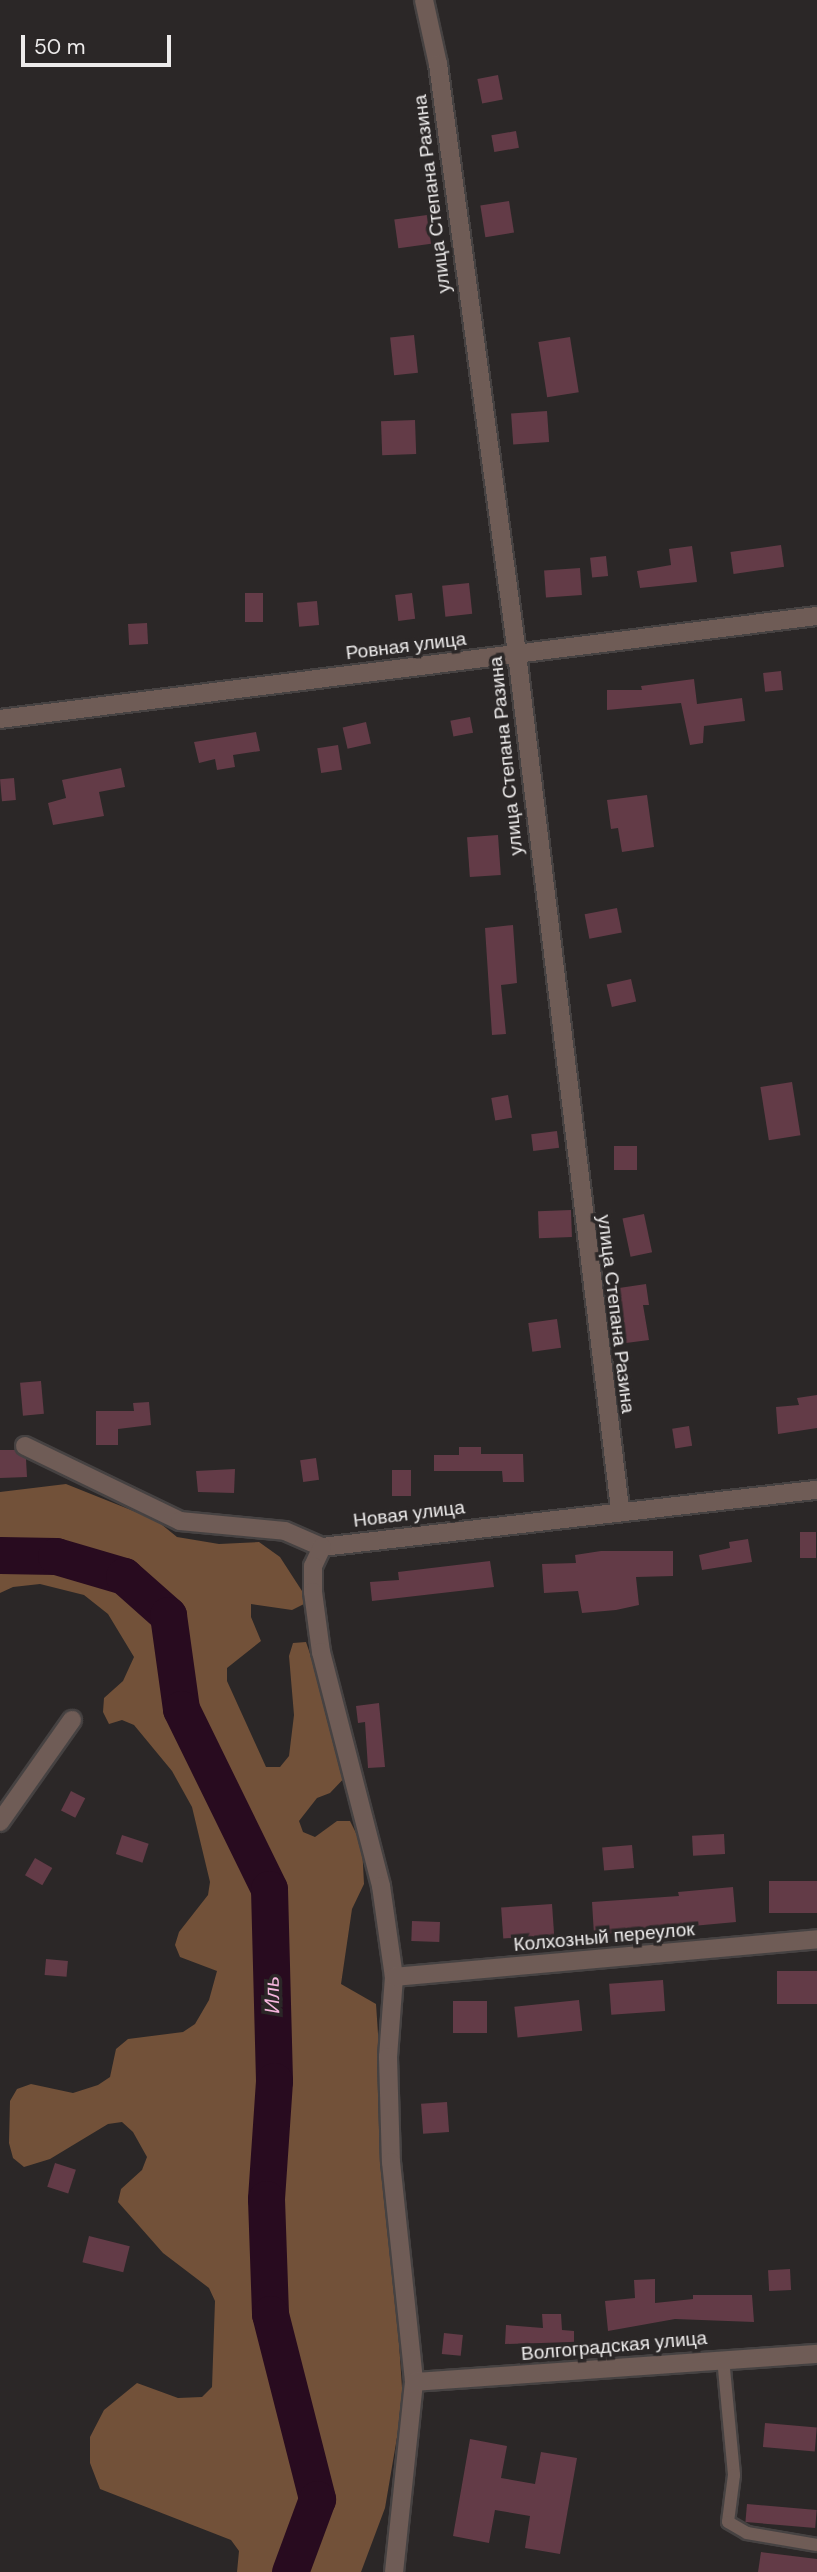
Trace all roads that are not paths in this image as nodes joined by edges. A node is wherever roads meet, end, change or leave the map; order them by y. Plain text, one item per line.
1 (424, 0) edge
2 (817, 616) edge
3 (517, 654) junction
4 (0, 719) edge
5 (25, 1446) dead end
6 (817, 1490) edge
7 (620, 1509) junction
8 (322, 1546) junction
9 (72, 1720) dead end
10 (0, 1822) edge
11 (817, 1939) edge
12 (394, 1976) junction
13 (817, 2354) edge
14 (723, 2358) junction
15 (414, 2382) junction
16 (817, 2545) edge
17 (394, 2572) edge

1 - 3 street, улица Степана Разина
2 - 3 street, Ровная улица
3 - 4 street, Ровная улица
3 - 7 street, улица Степана Разина
5 - 8 street, Новая улица
6 - 7 street, Новая улица
7 - 8 street, Новая улица
8 - 12 street
9 - 10 street
11 - 12 street, Колхозный переулок
12 - 15 street
13 - 14 street, Волгоградская улица
14 - 15 street, Волгоградская улица
14 - 16 lane
15 - 17 street

